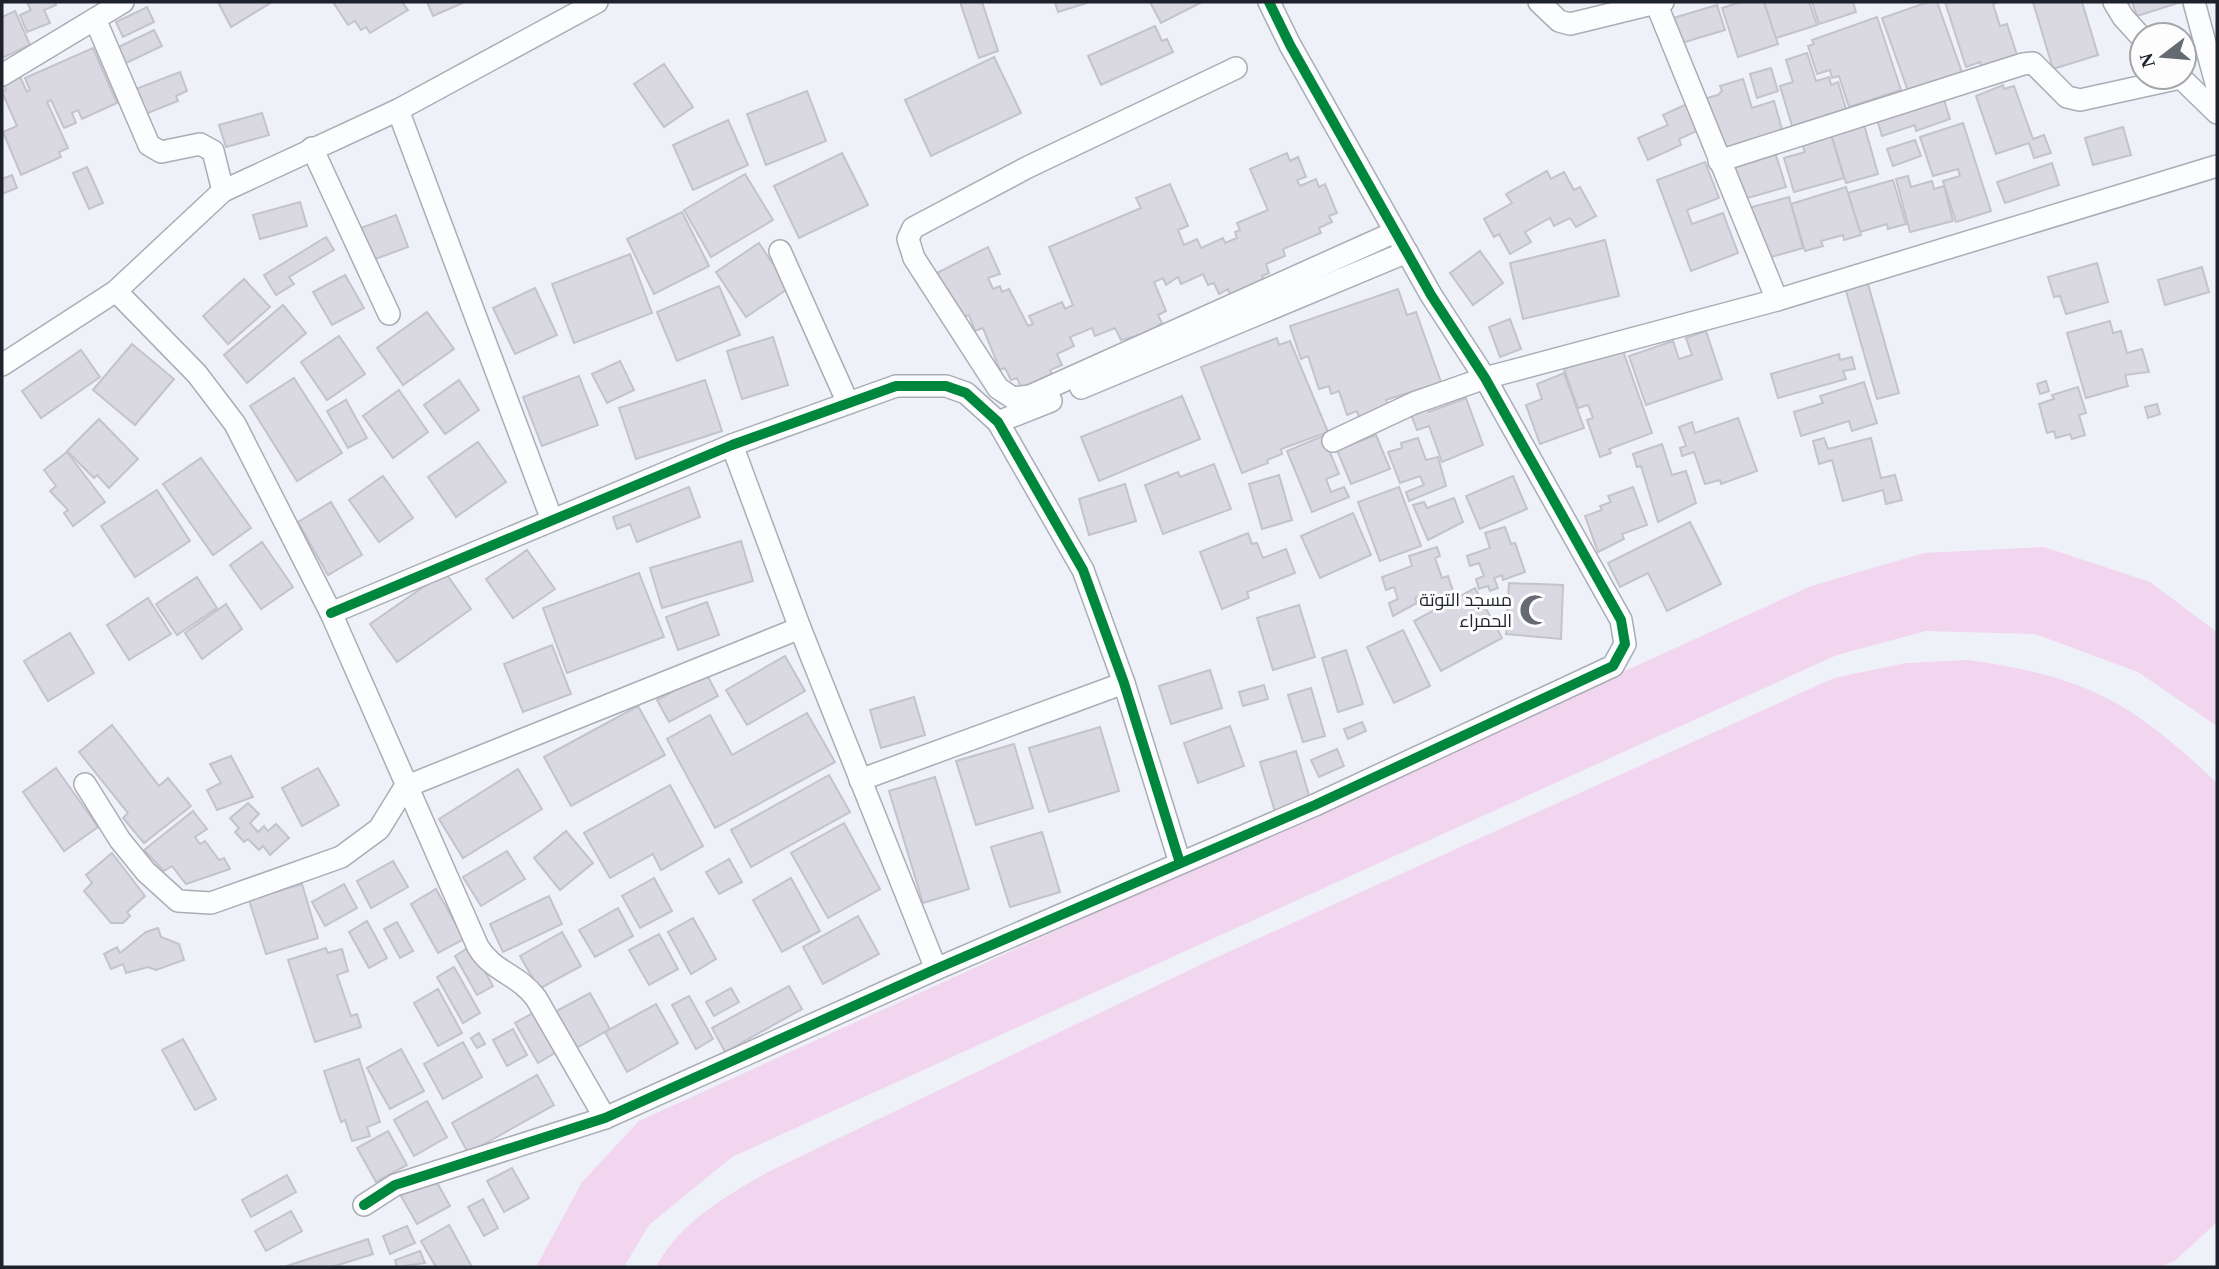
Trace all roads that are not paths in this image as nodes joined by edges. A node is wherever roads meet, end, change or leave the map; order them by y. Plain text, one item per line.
1 (123, 2) edge
2 (597, 2) edge
3 (1269, 2) edge
4 (1539, 2) edge
5 (2114, 2) edge
6 (2194, 2) edge
7 (1660, 3) edge
8 (95, 19) junction
9 (2128, 23) edge
10 (2211, 34) edge
11 (1236, 68) dead end
12 (2, 75) edge
13 (2217, 87) edge
14 (2128, 89) edge
15 (2194, 91) edge
16 (398, 110) junction
17 (2217, 113) edge
18 (312, 148) junction
19 (1719, 161) junction
20 (2217, 166) edge
21 (223, 191) junction
22 (1395, 232) junction
23 (780, 250) dead end
24 (1407, 253) junction
25 (116, 291) junction
26 (1777, 300) junction
27 (389, 314) dead end
28 (2, 365) edge
29 (1485, 378) junction
30 (848, 403) junction
31 (998, 422) junction
32 (1334, 441) dead end
33 (732, 445) junction
34 (552, 520) junction
35 (331, 613) junction
36 (800, 628) junction
37 (1124, 683) junction
38 (860, 780) junction
39 (85, 785) dead end
40 (405, 787) junction
41 (1180, 863) junction
42 (936, 969) junction
43 (605, 1118) junction
44 (364, 1205) dead end

1 - 8 street
2 - 16 street
3 - 22 street
4 - 7 street
5 - 9 street
6 - 10 street
7 - 19 street
8 - 12 street
8 - 21 street
10 - 13 street
11 - 22 street
14 - 19 street
15 - 17 street
16 - 18 street
16 - 34 street
18 - 21 street
18 - 27 street
19 - 26 street
20 - 26 street
21 - 25 street
22 - 24 street
23 - 30 street
24 - 29 street
24 - 31 street
25 - 28 street
25 - 35 street
26 - 29 street
29 - 32 street
29 - 41 street
30 - 31 street
30 - 33 street
31 - 37 street
33 - 34 street
33 - 36 street
34 - 35 street
35 - 40 street
36 - 38 street
36 - 40 street
37 - 38 street
37 - 41 street
38 - 42 street
39 - 40 street
40 - 43 street
41 - 42 street
42 - 43 street
43 - 44 street

